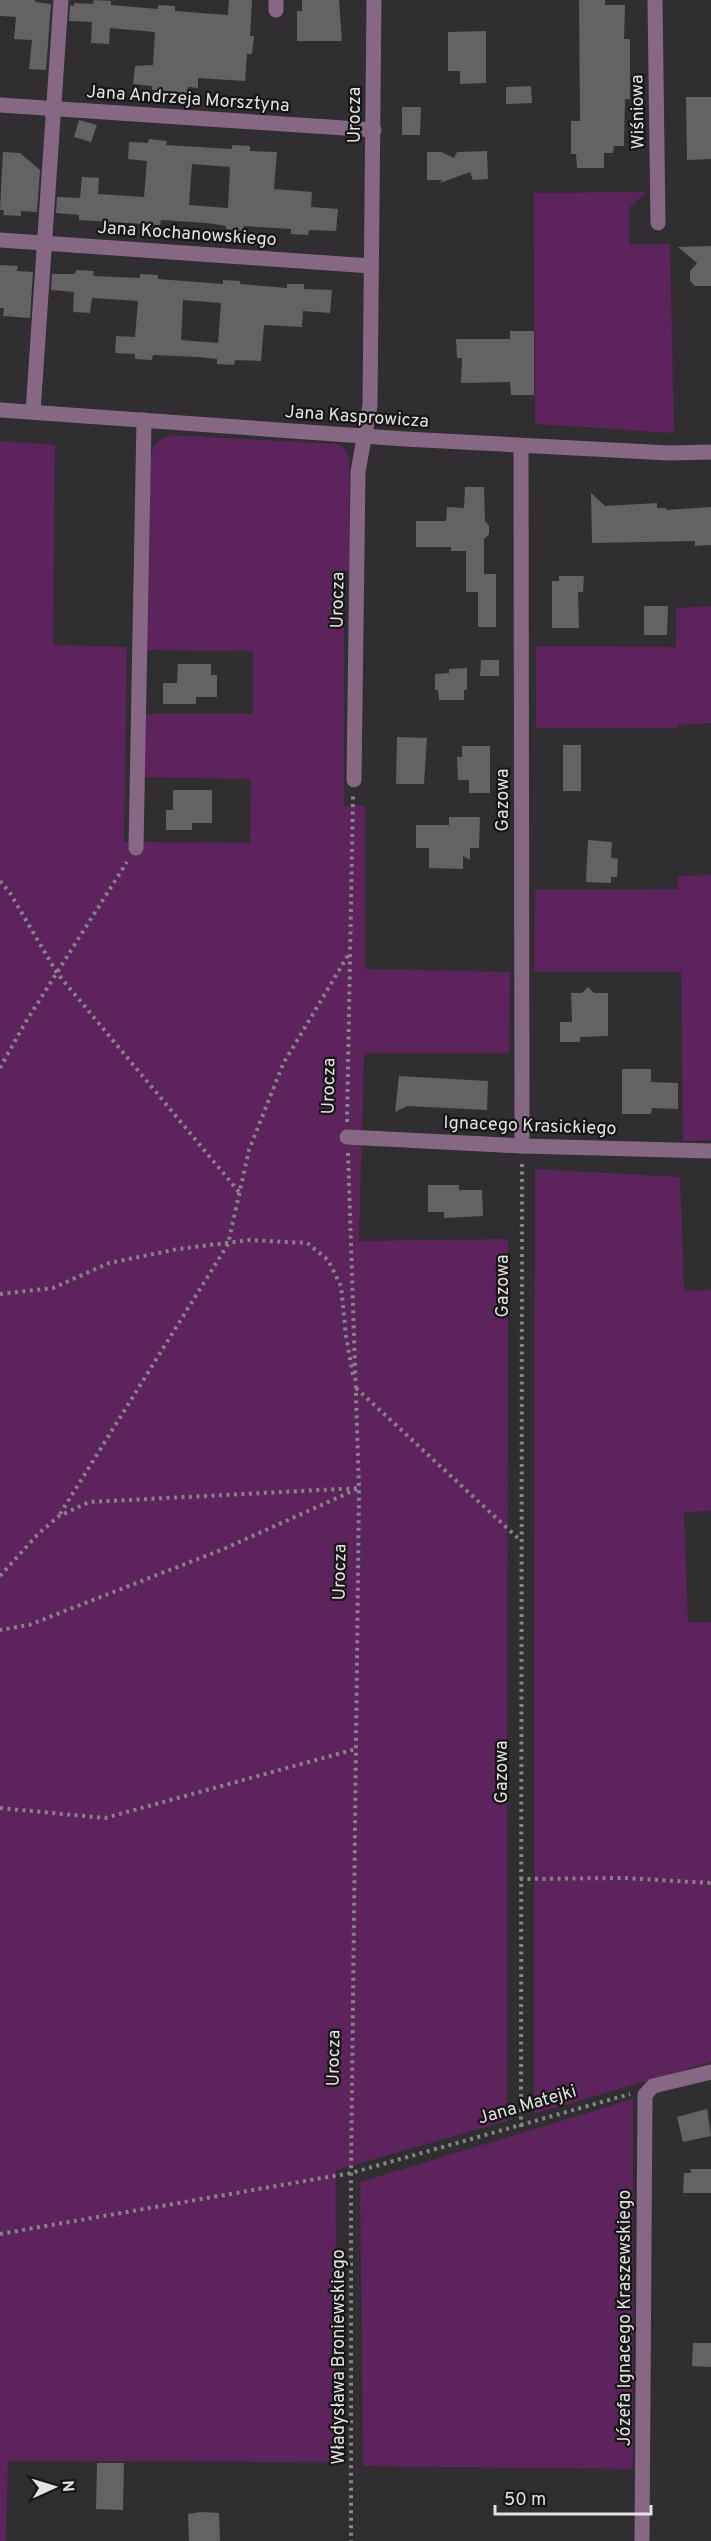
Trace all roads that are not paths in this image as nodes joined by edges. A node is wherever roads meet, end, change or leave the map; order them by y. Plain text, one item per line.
1 (61, 0) edge
2 (374, 0) edge
3 (655, 0) edge
4 (0, 105) edge
5 (54, 109) junction
6 (374, 130) junction
7 (658, 223) dead end
8 (0, 240) edge
9 (45, 243) junction
10 (371, 266) junction
11 (0, 410) edge
12 (33, 412) junction
13 (144, 420) junction
14 (365, 436) junction
15 (522, 446) junction
16 (711, 452) edge
17 (354, 780) road end
18 (136, 848) road end
19 (347, 1137) road end
20 (522, 1146) junction
21 (711, 1151) edge
22 (711, 2072) edge
23 (642, 2541) edge

1 - 5 street
2 - 6 street, Urocza
3 - 7 street, Wiśniowa
4 - 5 street, Jana Andrzeja Morsztyna
5 - 6 street, Jana Andrzeja Morsztyna
5 - 9 street
6 - 10 street, Urocza
8 - 9 street, Jana Kochanowskiego
9 - 10 street, Jana Kochanowskiego
9 - 12 street
10 - 14 street, Urocza
11 - 12 street, Jana Kasprowicza
12 - 13 street, Jana Kasprowicza
13 - 14 street, Jana Kasprowicza
13 - 18 street
14 - 15 street, Jana Kasprowicza
14 - 17 street, Urocza
15 - 16 street, Jana Kasprowicza
15 - 20 street, Gazowa
19 - 20 street, Ignacego Krasickiego
20 - 21 street, Ignacego Krasickiego
22 - 23 street, Józefa Ignacego Kraszewskiego

